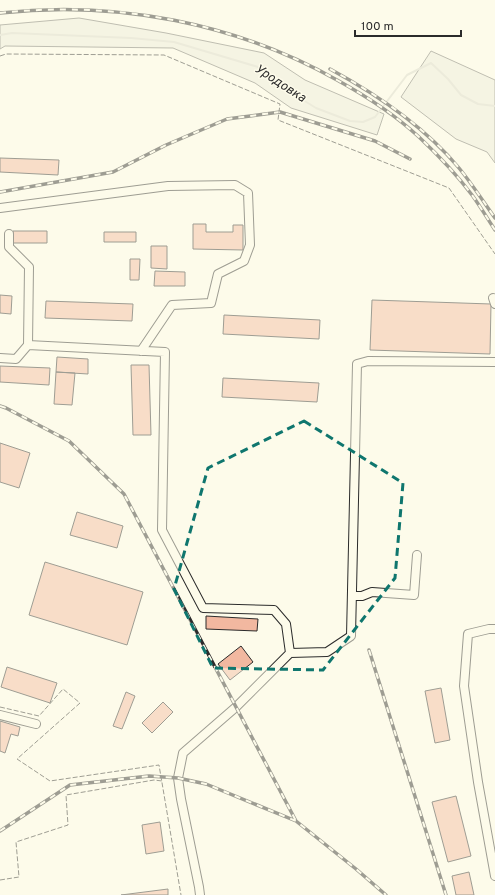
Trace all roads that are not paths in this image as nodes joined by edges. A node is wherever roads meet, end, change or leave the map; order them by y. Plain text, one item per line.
1 (0, 208) edge
2 (9, 234) dead end
3 (28, 346) junction
4 (141, 351) junction
5 (0, 358) edge
6 (495, 362) edge
7 (417, 554) dead end
8 (352, 596) junction
9 (495, 629) edge
10 (290, 653) junction
11 (0, 715) edge
12 (36, 724) dead end
13 (495, 876) edge
14 (200, 895) edge

1 - 4 street
2 - 3 street
3 - 4 street
3 - 5 street
4 - 10 street
6 - 8 street
7 - 8 street
8 - 10 street
9 - 13 street
10 - 14 street
11 - 12 street

